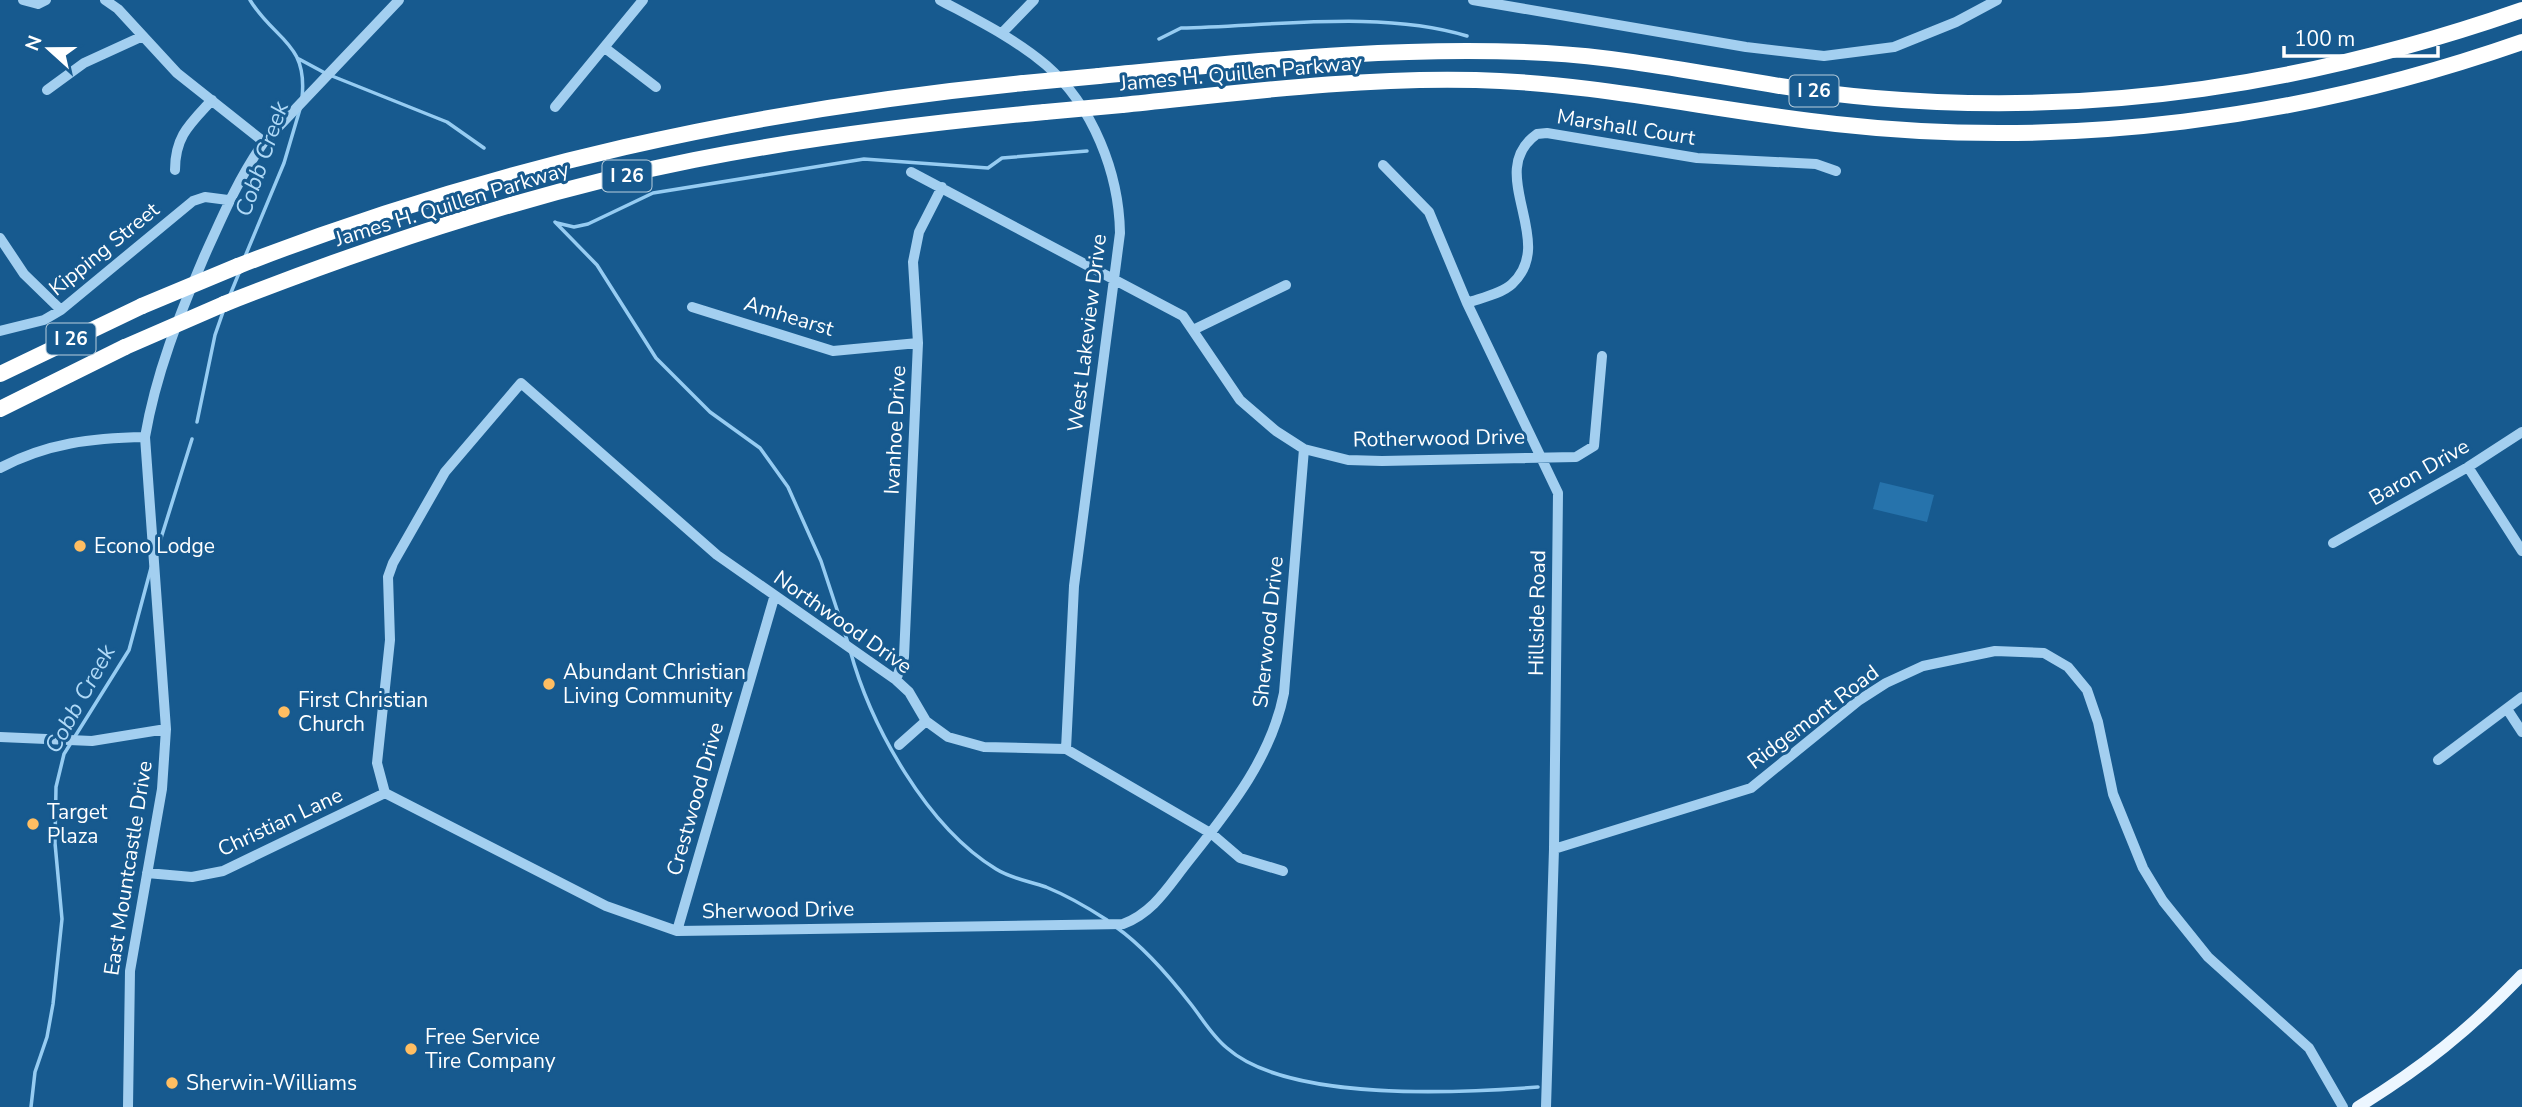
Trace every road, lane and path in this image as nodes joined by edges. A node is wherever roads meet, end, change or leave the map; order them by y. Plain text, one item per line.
1 (23, 0) edge
2 (46, 0) edge
3 (105, 0) edge
4 (399, 0) edge
5 (643, 0) edge
6 (940, 0) edge
7 (1034, 0) edge
8 (1473, 0) edge
9 (1997, 0) edge
10 (2522, 10) edge
11 (1002, 33) junction
12 (143, 36) junction
13 (2522, 42) edge
14 (606, 48) junction
15 (656, 87) dead end
16 (47, 90) dead end
17 (212, 100) junction
18 (555, 107) dead end
19 (264, 142) junction
20 (1383, 165) dead end
21 (175, 170) dead end
22 (1836, 171) dead end
23 (911, 172) dead end
24 (942, 187) junction
25 (229, 200) junction
26 (0, 238) edge
27 (1115, 282) junction
28 (1286, 285) dead end
29 (1467, 303) junction
30 (692, 307) dead end
31 (61, 310) junction
32 (1193, 330) junction
33 (0, 331) edge
34 (918, 342) junction
35 (1602, 356) dead end
36 (0, 374) edge
37 (0, 409) edge
38 (2522, 432) edge
39 (145, 437) junction
40 (1304, 449) junction
41 (1539, 457) junction
42 (2468, 467) junction
43 (0, 468) edge
44 (2333, 543) dead end
45 (2522, 551) edge
46 (774, 598) junction
47 (895, 680) junction
48 (2522, 698) edge
49 (2507, 709) junction
50 (926, 721) junction
51 (166, 729) junction
52 (2522, 732) edge
53 (0, 737) edge
54 (900, 745) dead end
55 (1066, 749) junction
56 (2438, 760) dead end
57 (385, 793) junction
58 (1212, 834) junction
59 (1554, 849) junction
60 (1283, 871) dead end
61 (147, 873) junction
62 (677, 931) junction
63 (2522, 975) edge
64 (128, 1107) edge
65 (1546, 1107) edge
66 (2343, 1107) edge
67 (2358, 1107) edge

1 - 2 street
3 - 12 street
4 - 19 street, East Mountcastle Drive
5 - 14 street
6 - 11 street, West Lakeview Drive
7 - 11 street
8 - 9 street
10 - 36 highway, James H. Quillen Parkway / I 26, bridge
11 - 27 street, West Lakeview Drive
12 - 16 street
12 - 17 street
13 - 37 highway, James H. Quillen Parkway / I 26, bridge
14 - 15 street
14 - 18 street
17 - 19 street
17 - 21 street
19 - 25 street, East Mountcastle Drive
20 - 29 street, Hillside Road
22 - 29 street, Marshall Court
23 - 24 street, Rotherwood Drive
24 - 27 street, Rotherwood Drive
24 - 34 street, Ivanhoe Drive
25 - 31 street, Kipping Street
25 - 39 street, East Mountcastle Drive
26 - 31 street
27 - 32 street, Rotherwood Drive
27 - 55 street, West Lakeview Drive
28 - 32 street
29 - 41 street, Hillside Road
30 - 34 street, Amhearst
31 - 33 street, Kipping Street
32 - 40 street, Rotherwood Drive
34 - 47 street, Ivanhoe Drive
35 - 41 street, Rotherwood Drive
38 - 42 street, Baron Drive
39 - 43 street
39 - 51 street, East Mountcastle Drive
40 - 41 street, Rotherwood Drive
40 - 58 street, Sherwood Drive
41 - 59 street, Hillside Road
42 - 44 street, Baron Drive
42 - 45 street
46 - 47 street, Northwood Drive
46 - 57 street, Northwood Drive
46 - 62 street, Crestwood Drive
47 - 50 street, Northwood Drive
48 - 49 street
49 - 52 street
49 - 56 street
50 - 54 street
50 - 55 street, Northwood Drive
51 - 53 street
51 - 61 street, East Mountcastle Drive
55 - 58 street
57 - 61 street, Christian Lane
57 - 62 street, Sherwood Drive
58 - 60 street
58 - 62 street, Sherwood Drive
59 - 65 street, Hillside Road
59 - 66 street, Ridgemont Road
61 - 64 street, East Mountcastle Drive
63 - 67 main road

